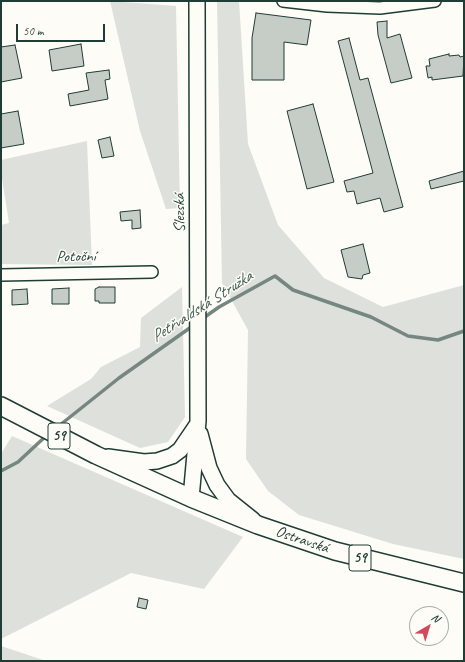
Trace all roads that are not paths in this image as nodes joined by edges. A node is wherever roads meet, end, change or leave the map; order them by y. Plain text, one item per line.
1 (197, 1) edge
2 (283, 1) edge
3 (435, 1) edge
4 (152, 272) dead end
5 (1, 275) edge
6 (1, 406) edge
7 (198, 424) junction
8 (96, 455) junction
9 (191, 498) junction
10 (258, 525) junction
11 (464, 583) edge

1 - 7 main road, Slezská
2 - 3 street
4 - 5 street, Potoční
6 - 8 main road, 59
7 - 8 main road
7 - 9 main road, Slezská
7 - 10 main road
8 - 9 main road, 59
9 - 10 main road, Ostravská / 59
10 - 11 main road, Ostravská / 59

